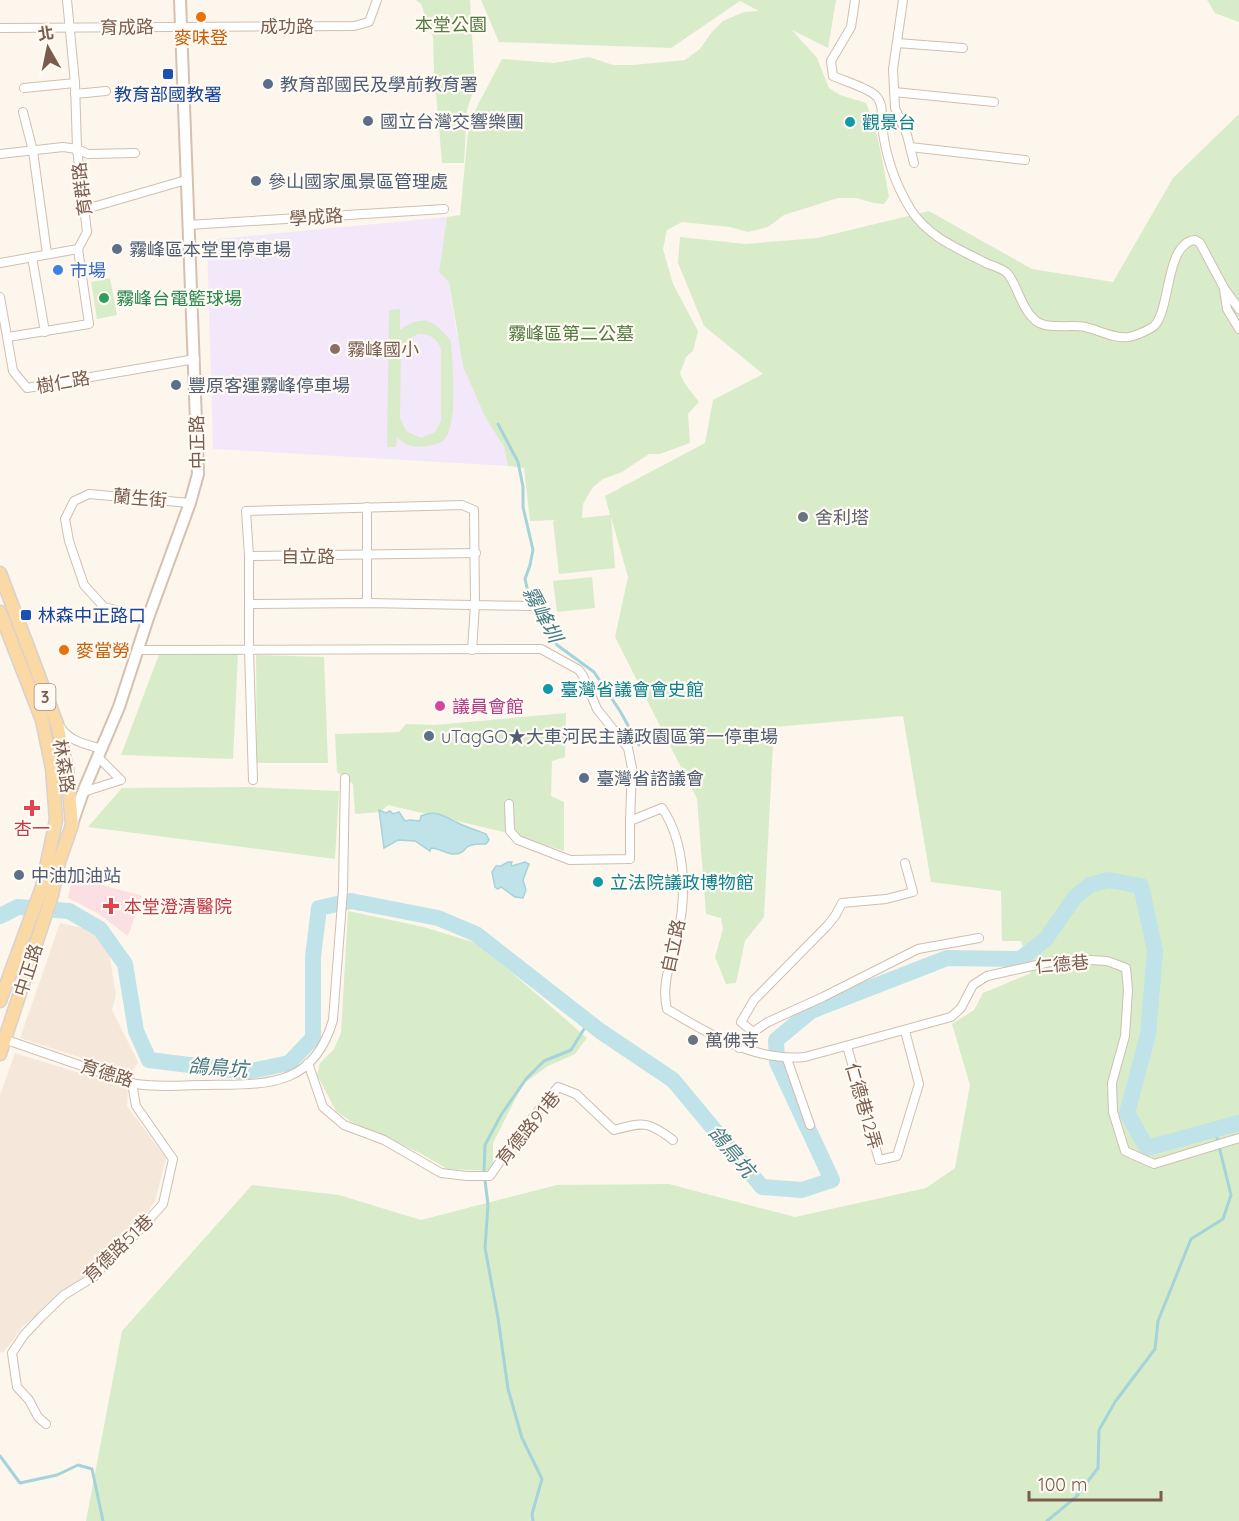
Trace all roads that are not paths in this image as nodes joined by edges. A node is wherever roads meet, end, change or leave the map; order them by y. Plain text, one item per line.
1 (67, 0) edge
2 (180, 0) edge
3 (377, 0) edge
4 (855, 0) edge
5 (903, 0) edge
6 (181, 26) junction
7 (0, 28) edge
8 (69, 28) junction
9 (897, 43) junction
10 (963, 48) dead end
11 (75, 83) junction
12 (24, 88) dead end
13 (106, 91) dead end
14 (894, 92) junction
15 (75, 94) junction
16 (994, 102) dead end
17 (23, 112) dead end
18 (910, 147) junction
19 (77, 149) junction
20 (33, 151) junction
21 (135, 153) dead end
22 (0, 154) edge
23 (1025, 160) dead end
24 (914, 163) dead end
25 (186, 180) junction
26 (86, 209) junction
27 (444, 209) dead end
28 (188, 225) junction
29 (78, 249) junction
30 (47, 254) junction
31 (32, 257) junction
32 (0, 262) edge
33 (1224, 288) junction
34 (0, 297) edge
35 (1239, 309) edge
36 (1, 311) edge
37 (1239, 329) edge
38 (45, 332) junction
39 (8, 337) junction
40 (195, 359) junction
41 (190, 503) junction
42 (367, 507) junction
43 (476, 553) junction
44 (366, 555) junction
45 (249, 556) junction
46 (0, 573) edge
47 (367, 603) junction
48 (249, 604) junction
49 (475, 605) junction
50 (530, 606) dead end
51 (0, 612) edge
52 (148, 618) junction
53 (137, 650) junction
54 (249, 650) junction
55 (472, 650) junction
56 (57, 724) junction
57 (101, 754) junction
58 (345, 778) dead end
59 (253, 780) dead end
60 (83, 792) junction
61 (509, 804) dead end
62 (56, 820) junction
63 (630, 821) junction
64 (72, 825) junction
65 (905, 863) dead end
66 (46, 894) junction
67 (38, 919) junction
68 (979, 938) dead end
69 (0, 1001) edge
70 (905, 1031) junction
71 (753, 1032) junction
72 (3, 1038) edge
73 (847, 1046) junction
74 (743, 1049) junction
75 (0, 1054) edge
76 (784, 1058) junction
77 (308, 1063) junction
78 (132, 1083) junction
79 (810, 1125) dead end
80 (1239, 1138) edge
81 (673, 1140) dead end
82 (46, 1424) dead end

1 - 8 street, 育群路
2 - 6 street, 中正路
3 - 6 street, 成功路
4 - 33 street
5 - 9 street
6 - 8 street, 育成路
6 - 25 street, 中正路
7 - 8 street, 育成路
8 - 11 street, 育群路
9 - 10 street
9 - 14 street
11 - 12 street
11 - 15 street, 育群路
13 - 15 street
14 - 16 street
14 - 18 street
15 - 19 street, 育群路
17 - 20 street
18 - 23 street
18 - 24 street
19 - 20 street
19 - 21 street
19 - 26 street, 育群路
20 - 22 street
20 - 30 street
25 - 26 street
25 - 28 street, 中正路
26 - 29 street, 育群路
27 - 28 street, 學成路
28 - 40 street, 中正路
29 - 30 street
29 - 38 street
30 - 31 street
31 - 32 street
31 - 38 street
33 - 35 street
33 - 37 street
34 - 36 street, 樹仁路
36 - 39 street, 樹仁路
38 - 39 street
39 - 40 street, 樹仁路
40 - 41 street, 中正路
41 - 52 street, 中正路
41 - 52 street, 蘭生街
42 - 43 street
42 - 44 street
42 - 45 street
43 - 44 street, 自立路
43 - 49 street
44 - 45 street, 自立路
44 - 47 street
45 - 48 street
46 - 56 main road, 林森路 / 3
47 - 48 street
47 - 49 street
48 - 54 street
49 - 50 street
49 - 55 street
51 - 62 main road, 林森路 / 3
52 - 53 street, 中正路
53 - 54 street
53 - 57 street, 中正路
54 - 55 street
54 - 59 street
55 - 63 street
56 - 57 street
56 - 64 main road, 林森路 / 3
57 - 60 street, 中正路
57 - 60 street
58 - 77 street, 育德路
60 - 64 street, 中正路
61 - 63 street
62 - 64 street
62 - 66 main road, 3
63 - 74 street, 自立路
64 - 66 main road, 中正路 / 3
65 - 71 street
66 - 67 main road, 3
67 - 69 main road, 中正路 / 3
67 - 72 main road, 中正路 / 3
68 - 71 street
70 - 73 street, 仁德巷
70 - 73 street, 仁德巷12弄
70 - 80 street, 仁德巷
71 - 74 street
72 - 75 main road, 中正路 / 3
72 - 78 street, 育德路
73 - 76 street, 仁德巷
74 - 76 street
76 - 79 street
77 - 78 street, 育德路
77 - 81 street, 育德路91巷
78 - 82 street, 育德路51巷

